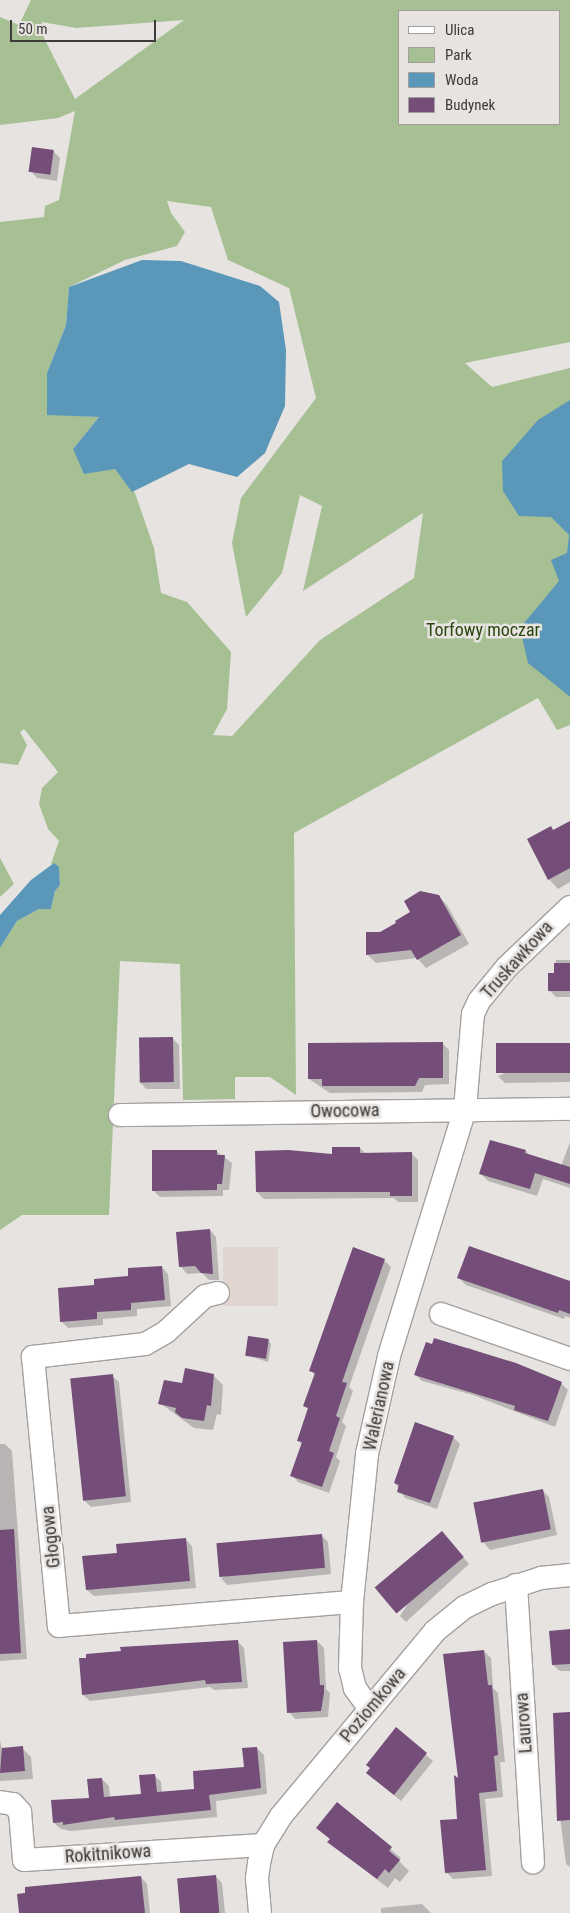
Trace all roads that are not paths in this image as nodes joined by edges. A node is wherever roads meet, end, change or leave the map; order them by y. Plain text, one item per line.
1 (570, 907) edge
2 (570, 1108) edge
3 (465, 1109) junction
4 (120, 1114) dead end
5 (218, 1293) dead end
6 (441, 1314) dead end
7 (570, 1358) edge
8 (570, 1575) edge
9 (516, 1585) junction
10 (352, 1602) junction
11 (370, 1708) junction
12 (0, 1802) edge
13 (263, 1844) junction
14 (533, 1862) dead end
15 (260, 1913) edge

1 - 3 street, Truskawkowa
2 - 3 street, Owocowa
3 - 4 street, Owocowa
3 - 10 street, Walerianowa
5 - 10 street, Głogowa
6 - 7 street
8 - 9 street, Poziomkowa
9 - 11 street, Poziomkowa
9 - 14 street, Laurowa
10 - 11 street, Walerianowa
11 - 13 street, Poziomkowa
12 - 13 street, Rokitnikowa
13 - 15 street, Poziomkowa

